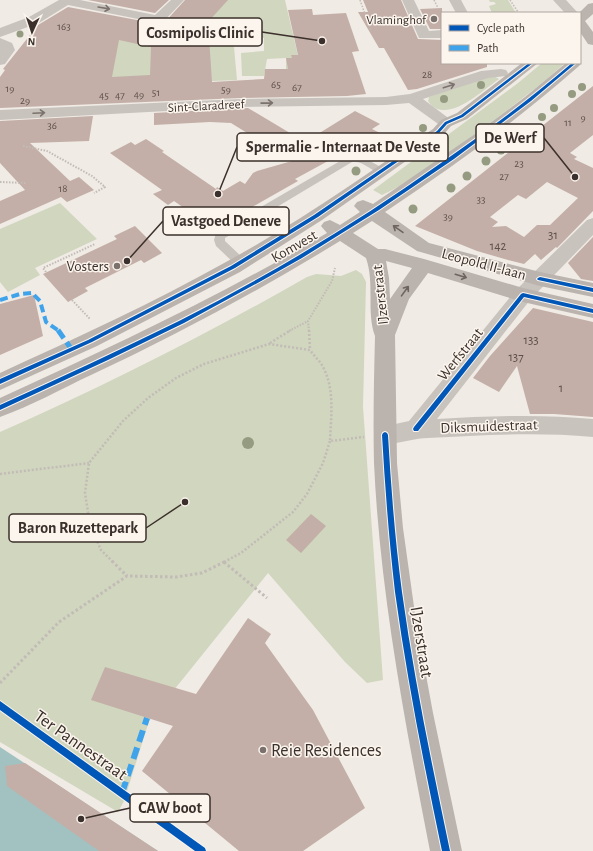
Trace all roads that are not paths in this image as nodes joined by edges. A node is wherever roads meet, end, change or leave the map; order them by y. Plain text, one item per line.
1 (178, 0) edge
2 (408, 0) edge
3 (455, 0) edge
4 (560, 0) edge
5 (67, 1) edge
6 (593, 7) edge
7 (461, 12) edge
8 (571, 12) edge
9 (581, 18) edge
10 (581, 24) edge
11 (0, 32) edge
12 (441, 34) edge
13 (0, 42) edge
14 (593, 42) edge
15 (581, 57) edge
16 (0, 61) edge
17 (528, 64) edge
18 (573, 64) edge
19 (503, 72) edge
20 (412, 98) junction
21 (0, 115) edge
22 (446, 123) junction
23 (383, 171) junction
24 (347, 196) junction
25 (374, 212) junction
26 (316, 216) junction
27 (593, 224) edge
28 (341, 233) junction
29 (374, 255) junction
30 (423, 256) junction
31 (240, 262) junction
32 (540, 279) junction
33 (593, 290) edge
34 (524, 295) junction
35 (593, 311) edge
36 (385, 336) junction
37 (0, 382) edge
38 (0, 408) edge
39 (593, 428) edge
40 (416, 429) junction
41 (386, 435) junction
42 (446, 851) edge

5 -> 1 street
2 - 12 street
3 - 7 street
4 - 8 street
5 - 11 street
6 - 9 main road
10 - 14 main road
13 - 16 street
14 - 15 main road
17 - 19 main road, Komvest
18 - 25 main road, Komvest
20 -> 19 street, Sint-Claradreef
19 - 22 main road, Komvest
21 -> 20 street, Sint-Claradreef
20 - 22 street
22 - 23 main road, Komvest
23 - 24 main road, Komvest
23 - 31 lane
24 - 25 main road, Leopold II-laan
24 - 26 main road, Komvest
25 - 28 main road, Komvest
30 -> 25 main road, Leopold II-laan
26 - 28 main road, Leopold II-laan
26 - 31 main road, Komvest
27 - 32 street, Werfstraat
28 - 29 main road, Leopold II-laan
28 - 38 main road, Komvest
29 - 30 main road, Leopold II-laan
29 - 36 main road, IJzerstraat
30 - 32 main road, Leopold II-laan
30 -> 34 main road, Leopold II-laan
36 -> 30 main road, IJzerstraat
31 - 37 main road, Komvest
32 - 33 main road, Leopold II-laan
32 - 34 street, Werfstraat
34 - 35 main road, Leopold II-laan
34 - 40 street, Werfstraat
36 - 41 main road, IJzerstraat
39 - 40 street, Diksmuidestraat
40 - 41 street, Diksmuidestraat
41 - 42 main road, IJzerstraat

